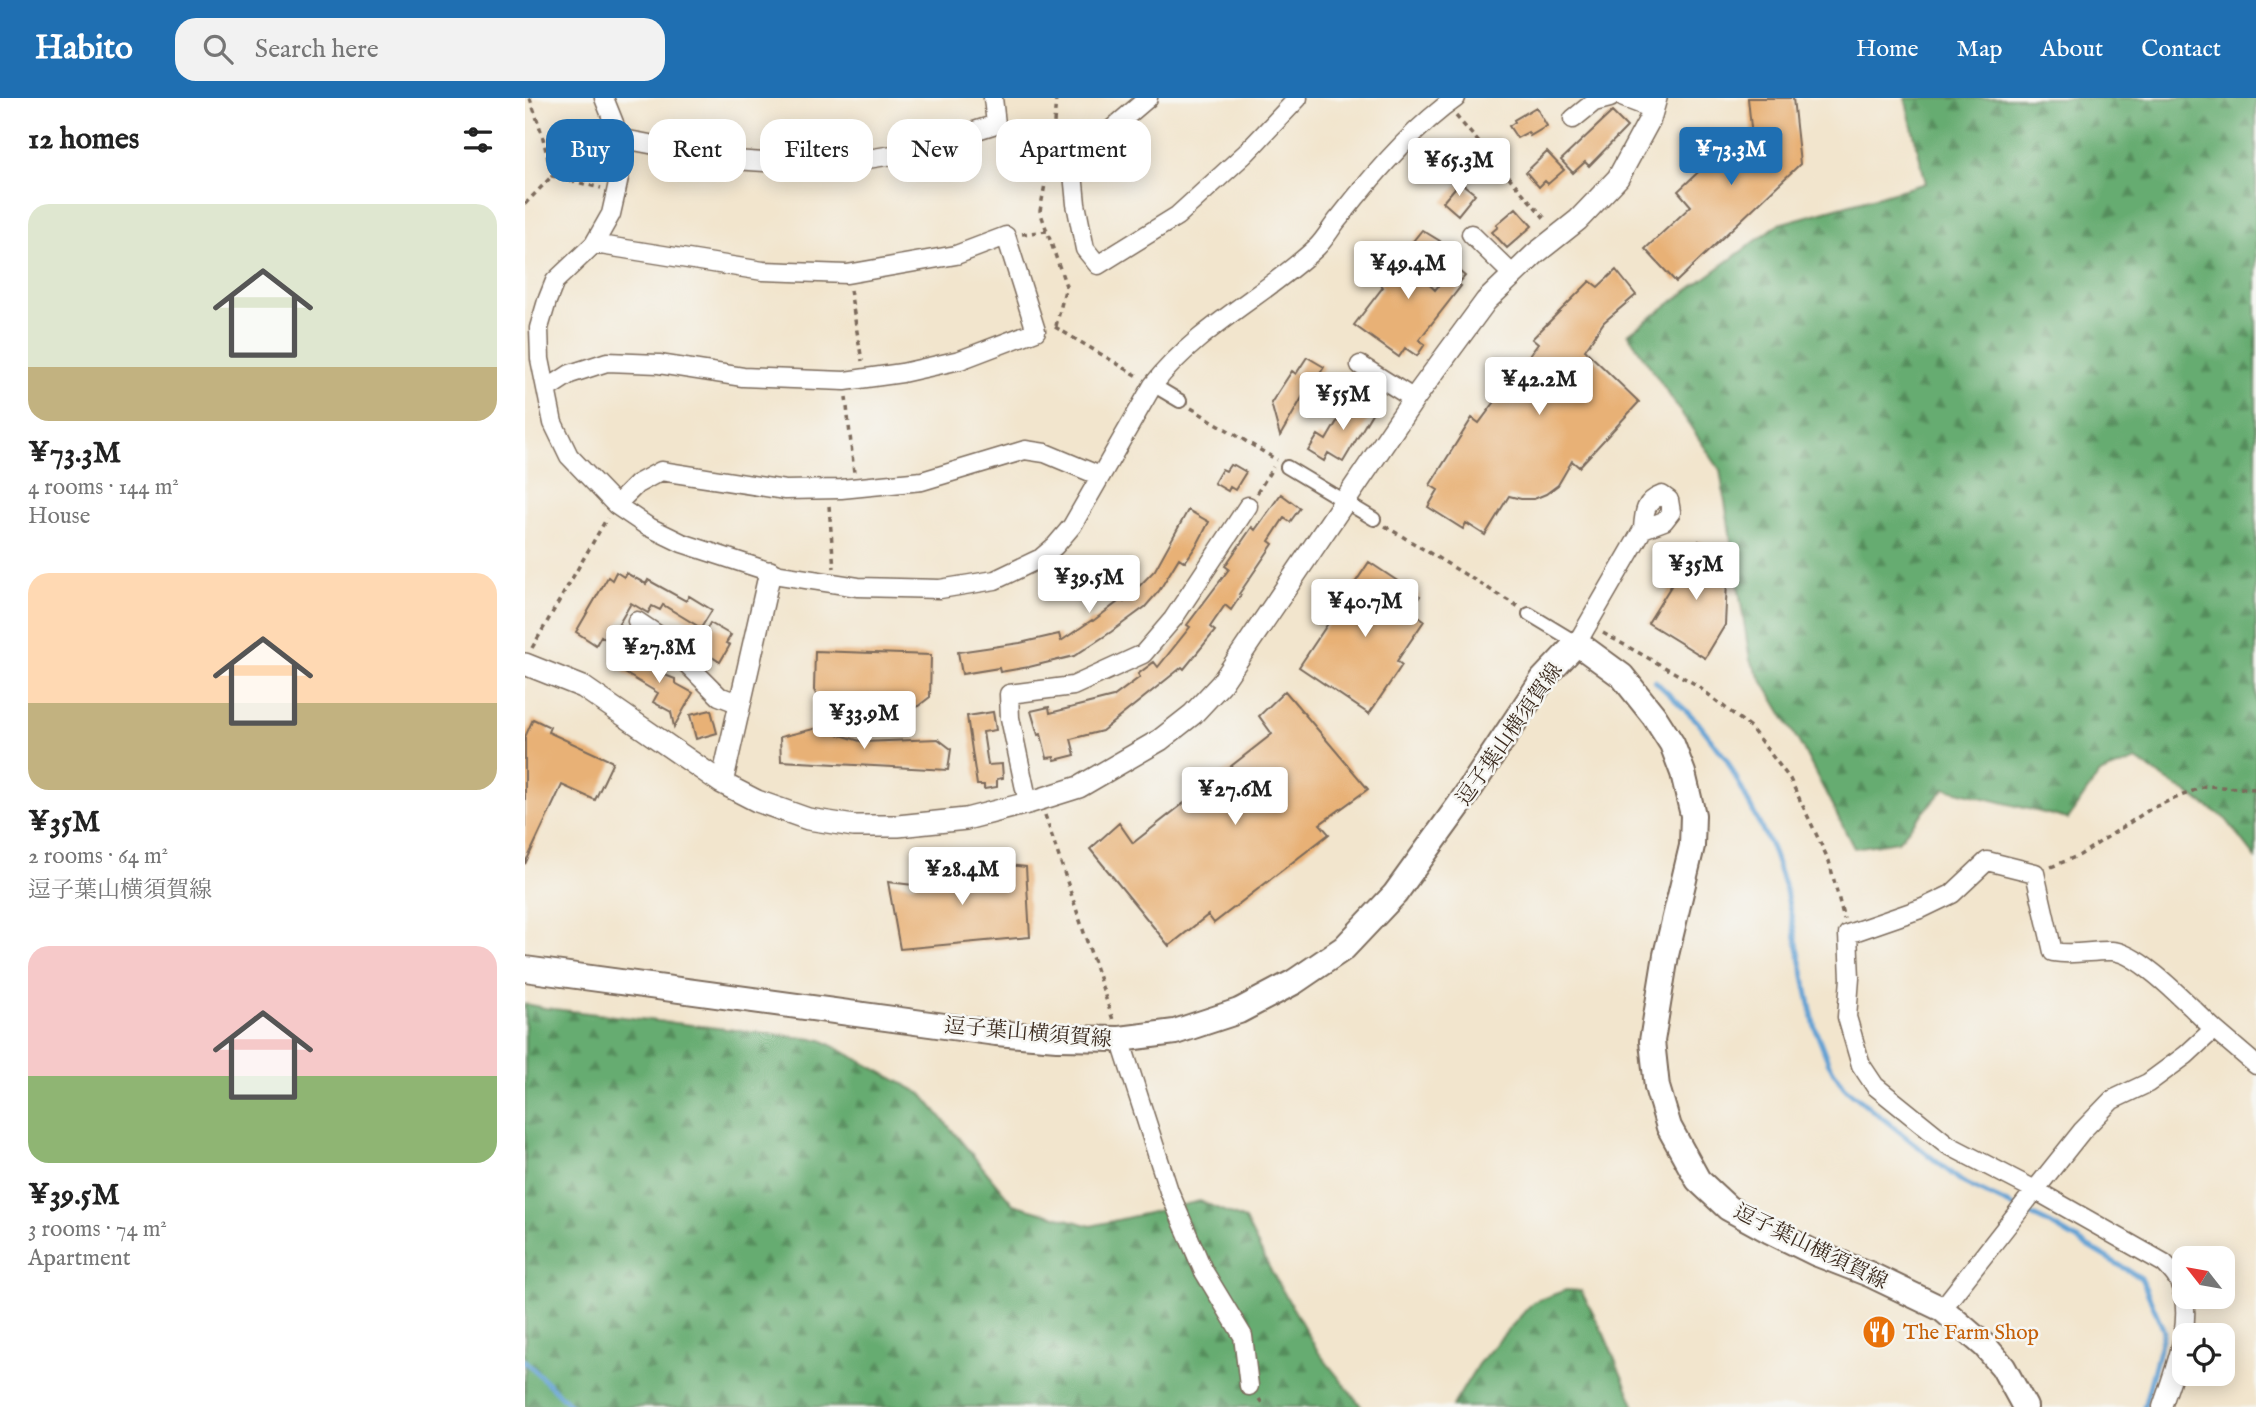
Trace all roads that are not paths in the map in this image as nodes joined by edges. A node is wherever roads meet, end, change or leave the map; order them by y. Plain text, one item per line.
1 (604, 98) edge
2 (993, 98) edge
3 (1148, 98) edge
4 (1298, 98) edge
5 (1610, 98) edge
6 (1624, 98) edge
7 (1451, 101) edge
8 (1655, 104) edge
9 (611, 119) edge
10 (1573, 119) dead end
11 (634, 141) edge
12 (618, 182) edge
13 (1471, 234) dead end
14 (594, 244) junction
15 (1513, 275) junction
16 (1360, 365) dead end
17 (1153, 385) junction
18 (547, 389) junction
19 (1413, 399) junction
20 (1180, 401) road end
21 (1287, 467) dead end
22 (1100, 475) junction
23 (1345, 502) junction
24 (615, 505) junction
25 (1248, 506) road end
26 (1374, 519) road end
27 (1643, 529) dead end
28 (770, 572) junction
29 (1529, 614) road end
30 (637, 621) dead end
31 (1582, 634) junction
32 (528, 657) edge
33 (740, 704) junction
34 (722, 783) junction
35 (1034, 801) junction
36 (525, 969) edge
37 (2214, 1029) junction
38 (1120, 1040) junction
39 (2256, 1065) edge
40 (2035, 1190) junction
41 (1942, 1309) junction
42 (1249, 1386) dead end
43 (2025, 1407) edge
44 (2162, 1407) edge

1 - 9 street
2 - 11 street
3 - 4 street
5 - 10 street
6 - 8 street
7 - 17 street
8 - 15 street
12 - 14 street
13 - 15 street
14 - 18 street
14 - 18 street
15 - 19 street
16 - 19 street
17 - 20 street
17 - 22 street
18 - 24 street
19 - 23 street
21 - 23 street
22 - 24 street
22 - 28 street
23 - 26 street
23 - 35 street
24 - 28 street
25 - 35 street
27 - 31 street
28 - 33 street
29 - 31 street
30 - 33 street
31 - 38 main road, 逗子葉山横須賀線
31 - 41 main road, 逗子葉山横須賀線
32 - 34 street
33 - 34 street
34 - 35 street
36 - 38 main road, 逗子葉山横須賀線
37 - 39 street
37 - 40 street
37 - 40 street
38 - 42 street
40 - 41 street
40 - 44 street
41 - 43 main road, 逗子葉山横須賀線

